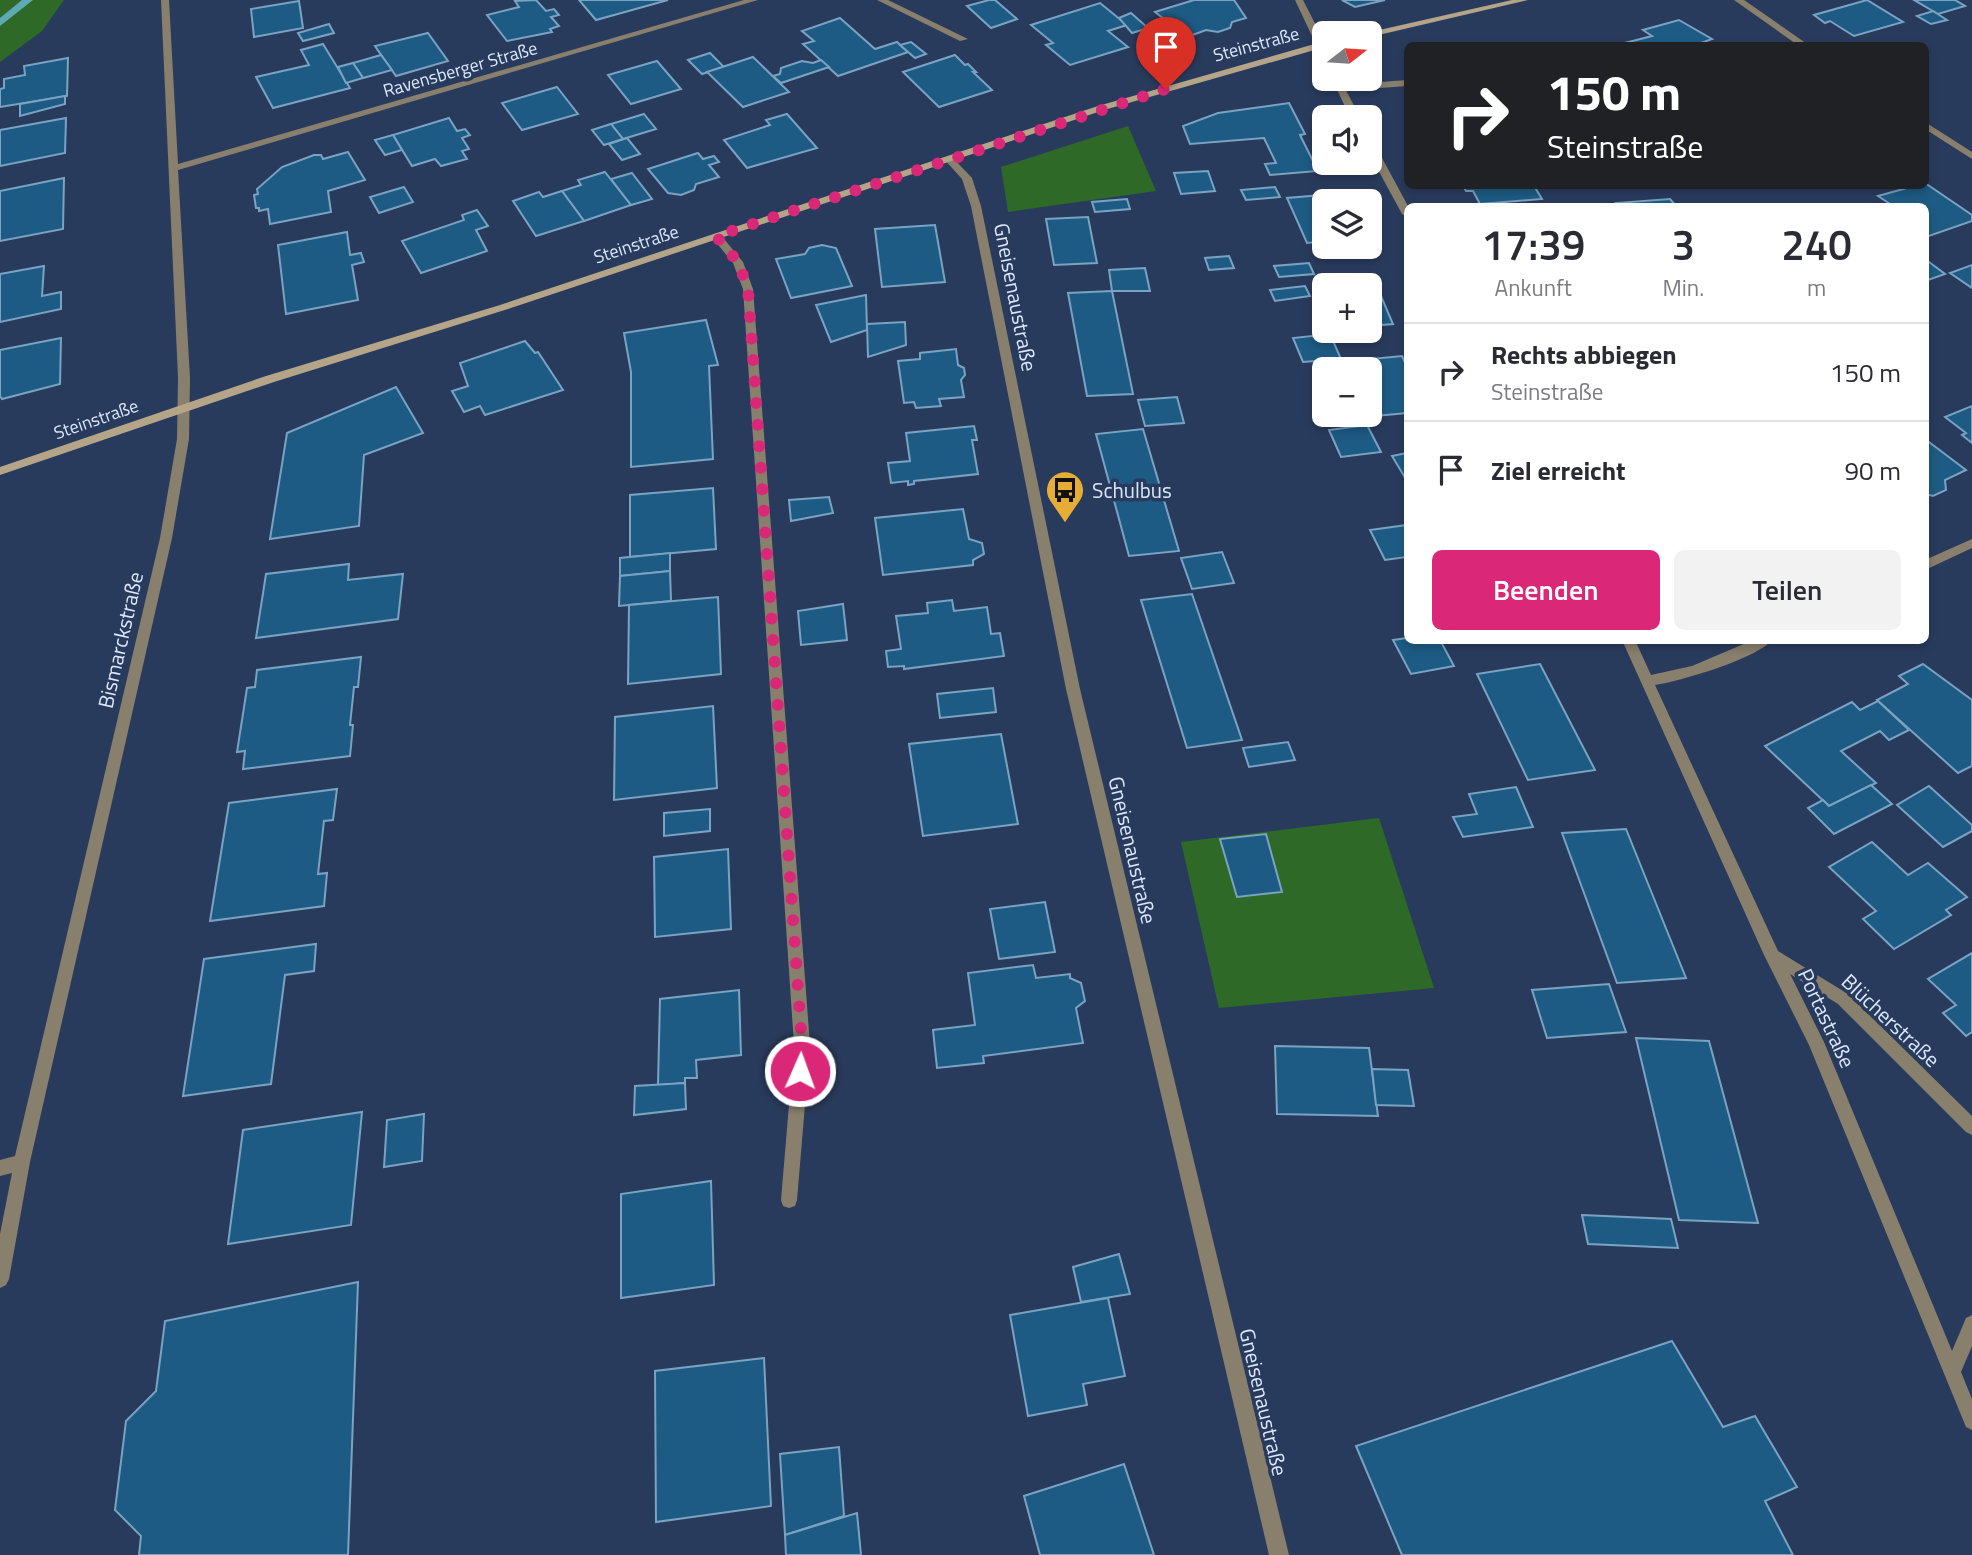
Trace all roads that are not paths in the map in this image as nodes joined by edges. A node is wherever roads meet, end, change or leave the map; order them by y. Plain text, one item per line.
1 (165, 0) edge
2 (754, 0) edge
3 (881, 0) edge
4 (1299, 0) edge
5 (1524, 0) edge
6 (1738, 0) edge
7 (1312, 24) edge
8 (1382, 31) edge
9 (963, 39) dead end
10 (1800, 42) edge
11 (1312, 50) edge
12 (1382, 83) edge
13 (1404, 83) edge
14 (1929, 128) edge
15 (1972, 156) edge
16 (949, 159) junction
17 (1382, 167) edge
18 (174, 168) junction
19 (1404, 208) edge
20 (716, 236) junction
21 (183, 408) junction
22 (0, 471) edge
23 (1972, 543) edge
24 (1929, 563) edge
25 (1630, 644) edge
26 (1758, 644) edge
27 (1648, 681) junction
28 (1772, 955) junction
29 (1972, 1127) edge
30 (22, 1162) junction
31 (0, 1168) edge
32 (789, 1200) dead end
33 (0, 1279) edge
34 (1972, 1324) edge
35 (1953, 1370) junction
36 (1972, 1421) edge
37 (1279, 1555) edge

1 - 18 street, Bismarckstraße
2 - 18 street, Ravensberger Straße
3 - 9 street
4 - 7 street
5 - 8 main road
6 - 10 street
11 - 16 main road, Steinstraße
12 - 13 street
14 - 15 street
16 - 20 main road, Steinstraße
16 - 37 street, Gneisenaustraße
17 - 19 street
18 - 21 street, Bismarckstraße
20 - 21 main road, Steinstraße
20 - 32 street
21 - 22 main road, Steinstraße
21 - 30 street, Bismarckstraße
23 - 24 street
25 - 27 street, Portastraße
26 - 27 street
27 - 28 street, Portastraße
28 - 29 street, Blücherstraße
28 - 35 street, Portastraße
30 - 31 street
30 - 33 street, Bismarckstraße
34 - 35 street
35 - 36 street, Portastraße

